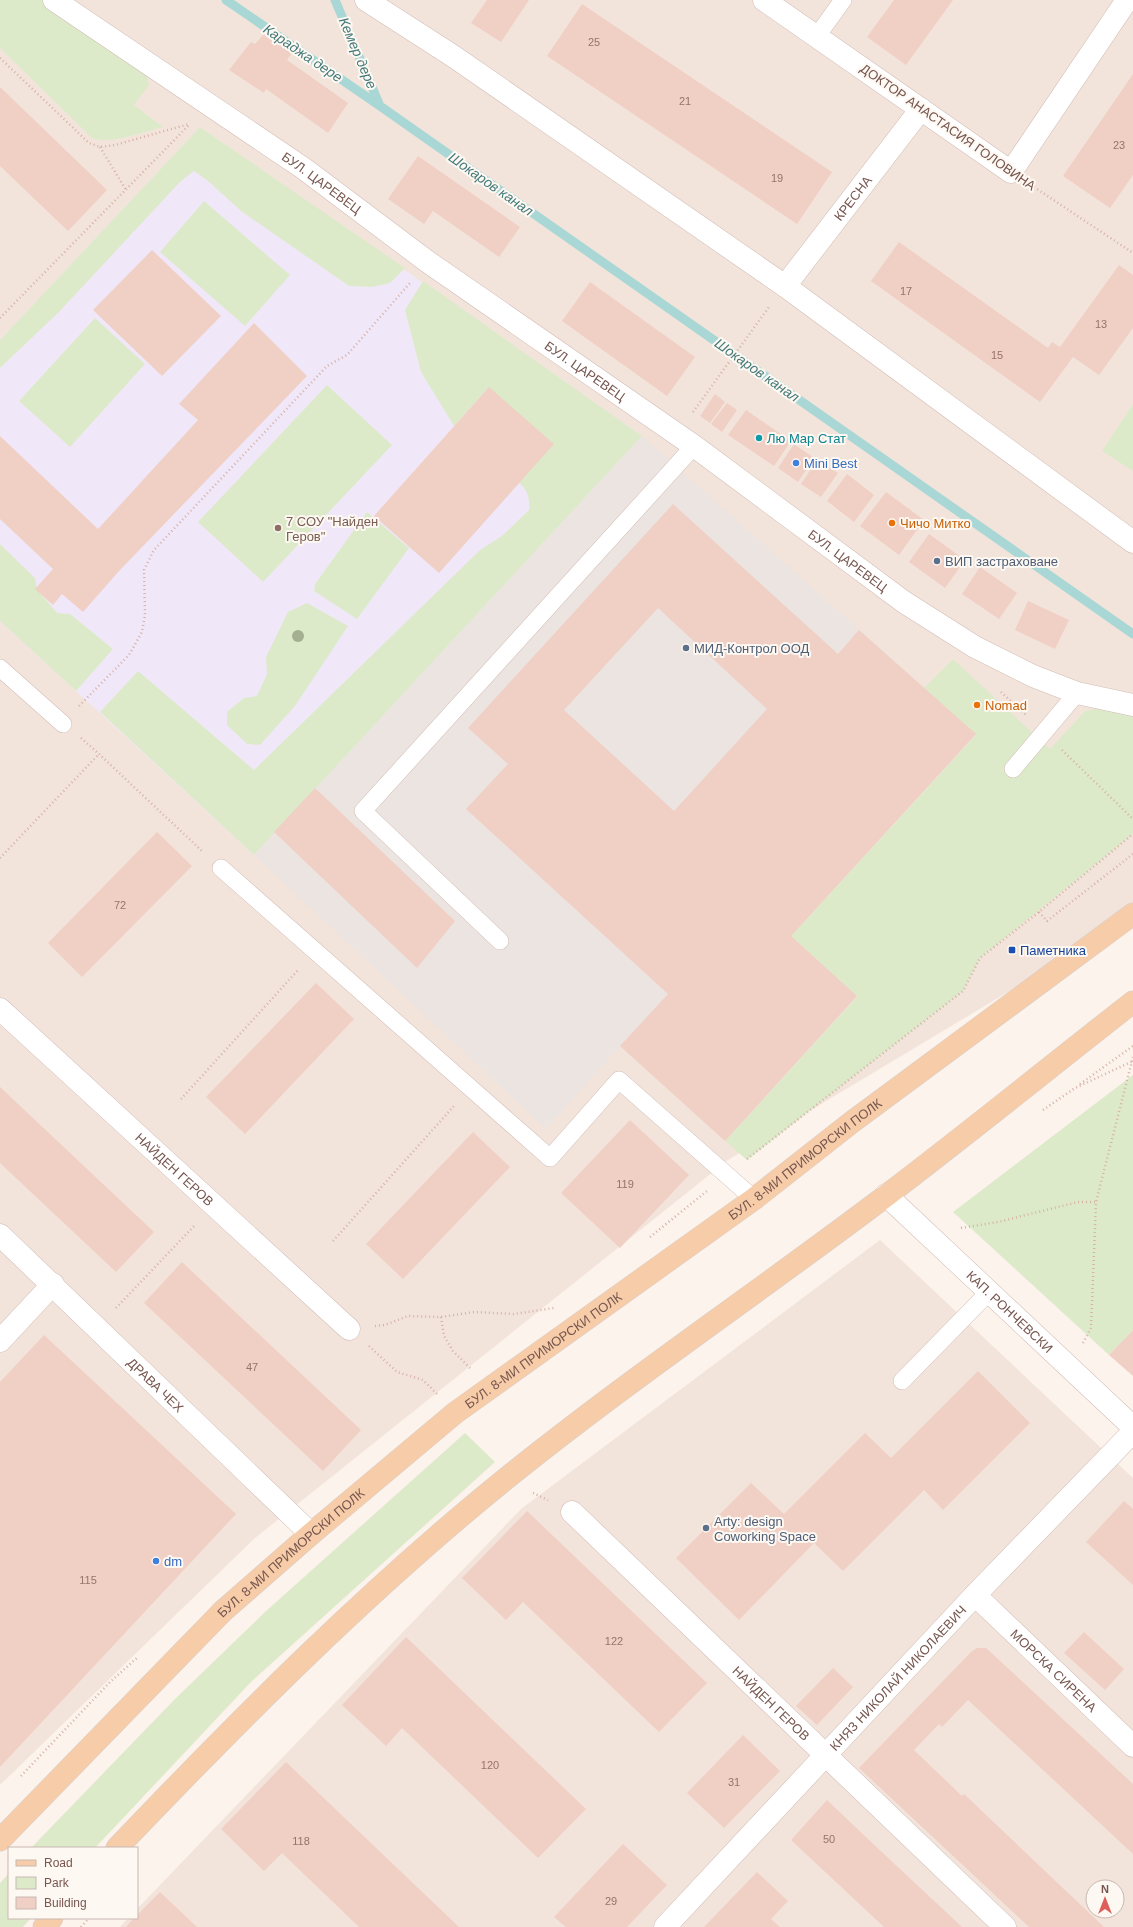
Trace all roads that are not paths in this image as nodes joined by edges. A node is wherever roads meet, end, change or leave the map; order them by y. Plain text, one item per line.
1 (54, 0) edge
2 (366, 0) edge
3 (764, 0) edge
4 (843, 0) edge
5 (1127, 0) edge
6 (817, 36) junction
7 (921, 109) junction
8 (785, 286) junction
9 (686, 440) junction
10 (1133, 542) edge
11 (0, 668) edge
12 (1077, 693) junction
13 (1133, 705) edge
14 (63, 724) road end
15 (1014, 768) dead end
16 (221, 868) road end
17 (1133, 914) edge
18 (500, 941) dead end
19 (1133, 1002) edge
20 (0, 1008) edge
21 (886, 1195) junction
22 (754, 1199) junction
23 (0, 1235) edge
24 (53, 1284) junction
25 (989, 1292) junction
26 (349, 1329) road end
27 (0, 1341) edge
28 (902, 1381) dead end
29 (1133, 1427) edge
30 (1133, 1432) edge
31 (572, 1512) road end
32 (311, 1534) junction
33 (975, 1595) junction
34 (1133, 1746) edge
35 (826, 1754) junction
36 (0, 1840) edge
37 (118, 1847) edge
38 (51, 1919) edge
39 (669, 1925) edge
40 (44, 1927) edge
41 (1005, 1927) edge

1 - 9 street, БУЛ. ЦАРЕВЕЦ
2 - 8 street
3 - 6 street, ДОКТОР АНАСТАСИЯ ГОЛОВИНА
4 - 6 lane
5 - 7 street, ДОКТОР АНАСТАСИЯ ГОЛОВИНА
6 - 7 street, ДОКТОР АНАСТАСИЯ ГОЛОВИНА
7 - 8 street, КРЕСНА
8 - 10 street
9 - 12 street, БУЛ. ЦАРЕВЕЦ
9 - 18 lane
11 - 14 lane
12 - 13 street, БУЛ. ЦАРЕВЕЦ
12 - 15 lane
16 - 22 lane
17 - 22 main road, БУЛ. 8-МИ ПРИМОРСКИ ПОЛК
19 - 21 main road
20 - 26 street, НАЙДЕН ГЕРОВ
21 - 25 street, КАП. РОНЧЕВСКИ
21 - 37 main road
22 - 32 main road, БУЛ. 8-МИ ПРИМОРСКИ ПОЛК
23 - 24 street, ДРАВА ЧЕХ
24 - 27 street
24 - 32 street, ДРАВА ЧЕХ
25 - 28 lane
25 - 29 street, КАП. РОНЧЕВСКИ
30 - 33 street, КНЯЗ НИКОЛАЙ НИКОЛАЕВИЧ
31 - 35 street, НАЙДЕН ГЕРОВ
32 - 36 main road, БУЛ. 8-МИ ПРИМОРСКИ ПОЛК
33 - 34 street, МОРСКА СИРЕНА
33 - 35 street, КНЯЗ НИКОЛАЙ НИКОЛАЕВИЧ
35 - 39 street, КНЯЗ НИКОЛАЙ НИКОЛАЕВИЧ
35 - 41 street, НАЙДЕН ГЕРОВ
38 - 40 main road

